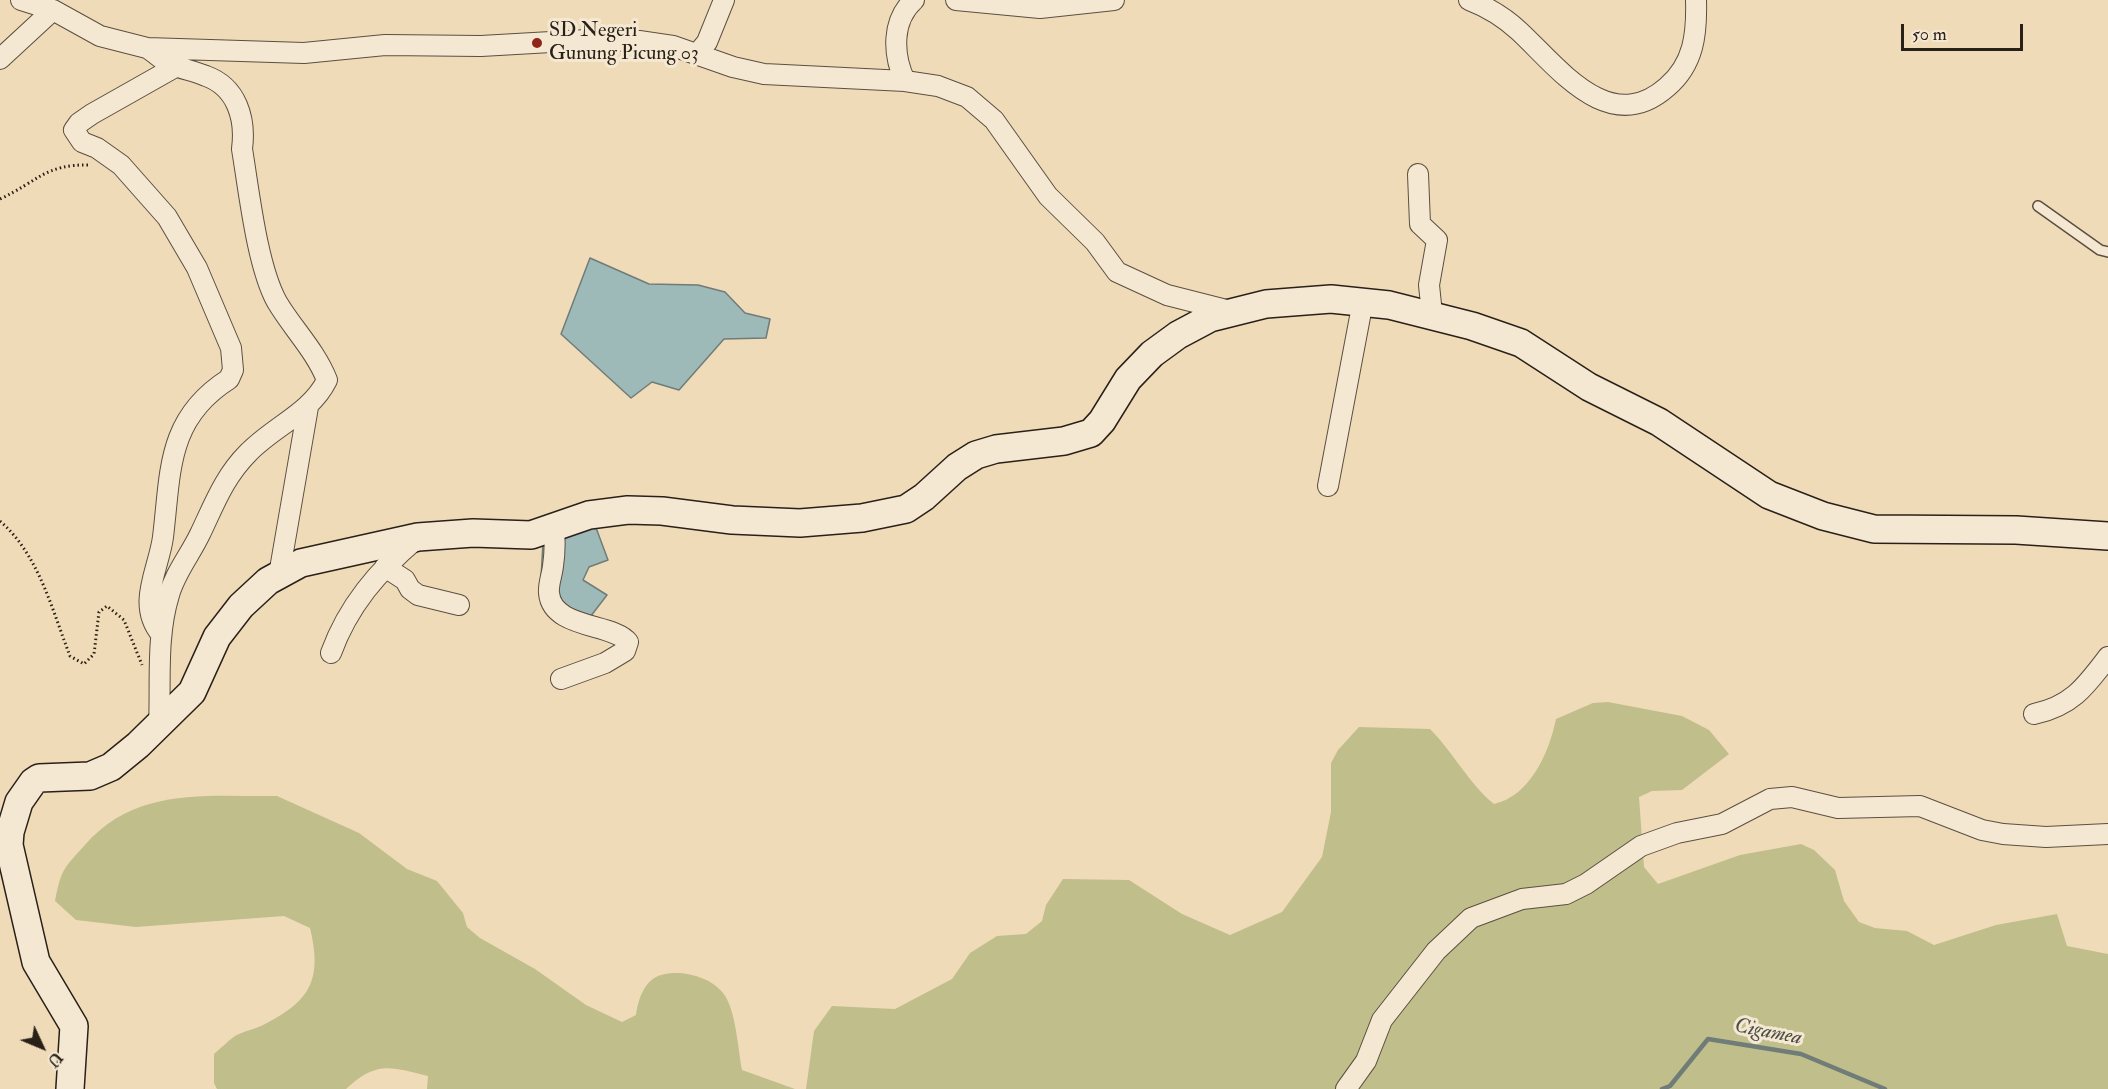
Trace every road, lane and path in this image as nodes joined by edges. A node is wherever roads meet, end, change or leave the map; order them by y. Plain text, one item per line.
1 (21, 0) edge
2 (724, 0) edge
3 (914, 0) edge
4 (1114, 0) edge
5 (1469, 0) edge
6 (1696, 0) edge
7 (968, 1) edge
8 (53, 10) junction
9 (147, 48) junction
10 (698, 53) junction
11 (0, 59) edge
12 (177, 66) junction
13 (905, 81) junction
14 (121, 165) junction
15 (1418, 174) dead end
16 (0, 199) edge
17 (2037, 206) dead end
18 (2108, 252) edge
19 (1363, 301) junction
20 (1233, 312) junction
21 (1432, 314) junction
22 (308, 407) junction
23 (1328, 486) dead end
24 (0, 521) edge
25 (554, 529) junction
26 (2108, 536) edge
27 (418, 537) junction
28 (385, 567) junction
29 (279, 574) junction
30 (459, 606) dead end
31 (161, 634) junction
32 (331, 653) dead end
33 (2108, 657) edge
34 (144, 673) dead end
35 (561, 679) dead end
36 (2034, 714) dead end
37 (159, 727) junction
38 (2108, 834) edge
39 (70, 1089) edge
40 (1346, 1089) edge

1 - 8 street
2 - 10 street
3 - 13 street
4 - 7 street
5 - 6 street
8 - 9 street
8 - 11 street
9 - 10 street
9 - 12 street
10 - 13 street
12 - 14 street
12 - 22 street
13 - 20 street
14 - 16 path
14 - 31 street
15 - 21 street
17 - 18 lane
19 - 20 main road
19 - 21 main road
19 - 23 street
20 - 25 main road
21 - 26 main road
22 - 29 street
22 - 31 street
24 - 34 path
25 - 27 main road
25 - 35 street
27 - 28 street
27 - 29 main road
28 - 30 street
28 - 32 street
29 - 37 main road
31 - 37 street
33 - 36 street
37 - 39 main road
38 - 40 street

